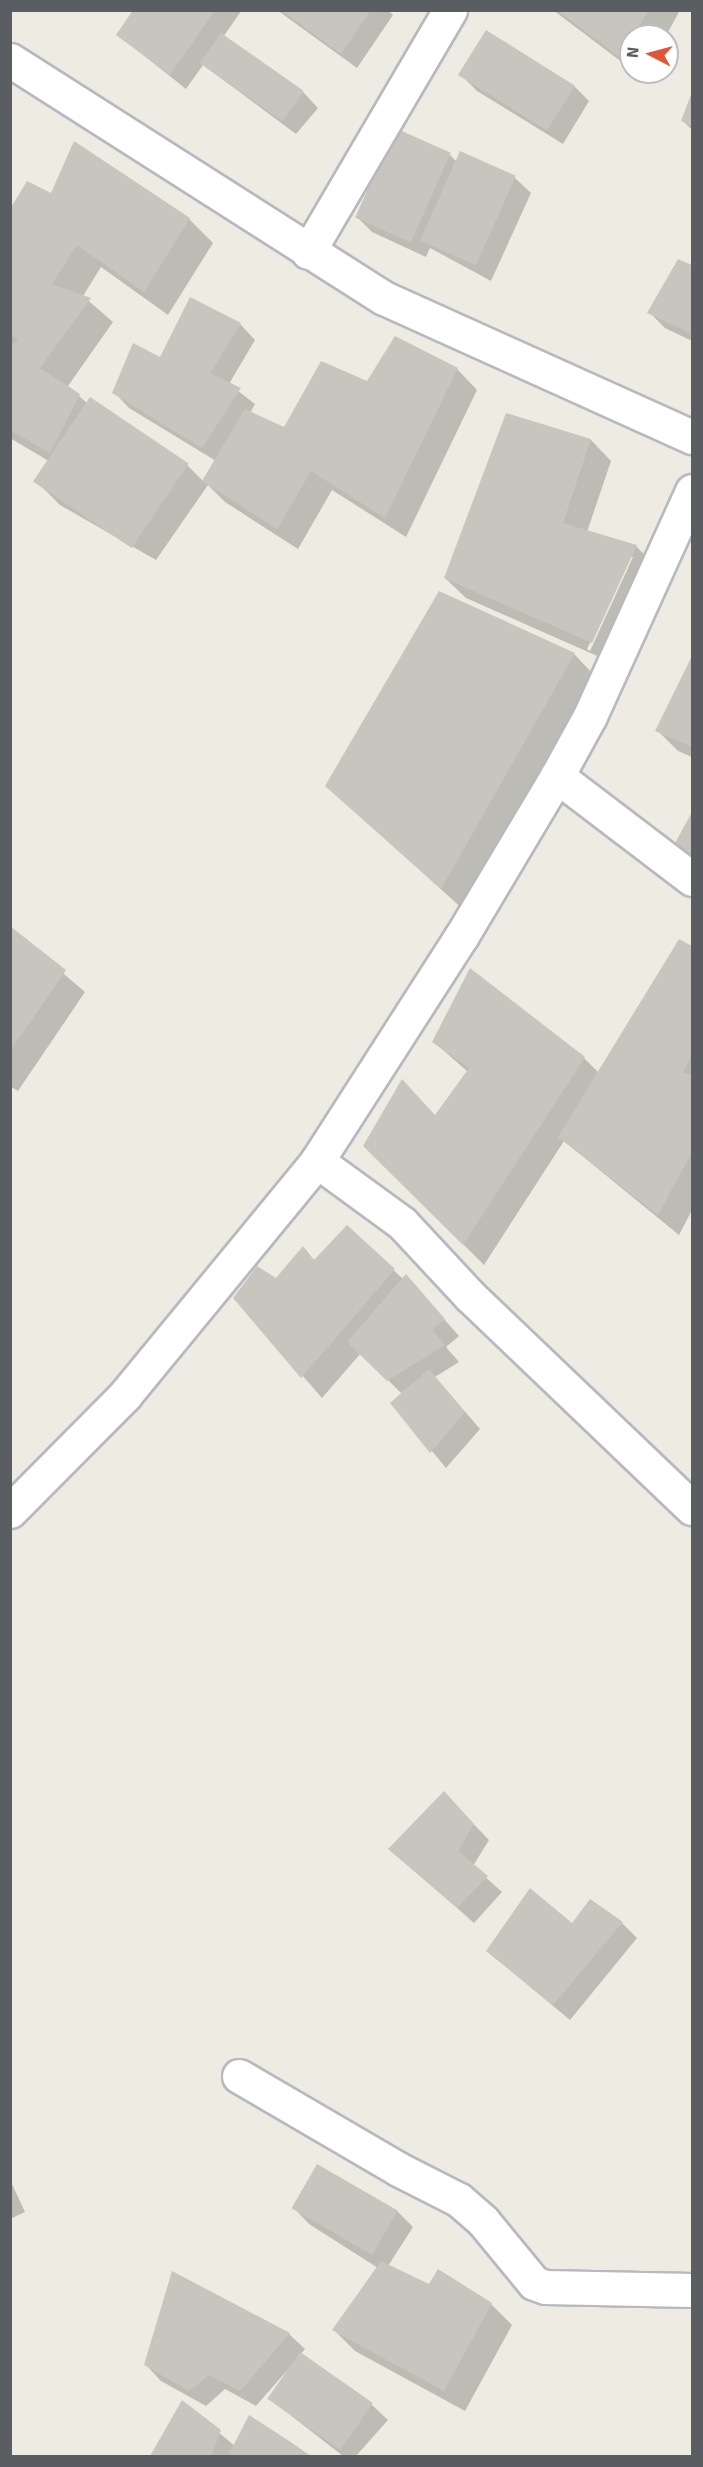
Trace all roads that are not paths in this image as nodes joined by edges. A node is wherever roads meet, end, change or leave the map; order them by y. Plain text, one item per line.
1 (450, 10) edge
2 (10, 60) edge
3 (308, 252) junction
4 (693, 437) edge
5 (693, 491) edge
6 (557, 776) junction
7 (693, 879) edge
8 (317, 1161) junction
9 (693, 1508) edge
10 (10, 1511) edge
11 (239, 2076) dead end
12 (693, 2290) edge

1 - 3 street
2 - 3 street
3 - 4 street
5 - 6 street
6 - 7 street
6 - 8 street
8 - 9 street
8 - 10 street
11 - 12 street

